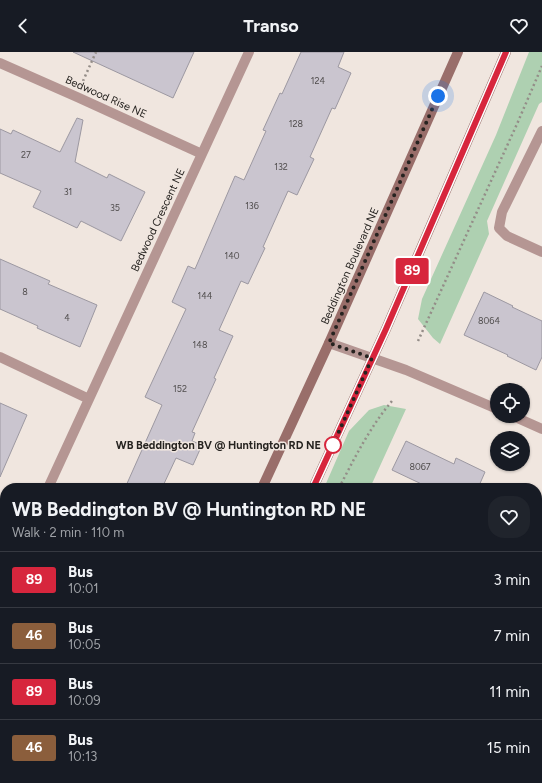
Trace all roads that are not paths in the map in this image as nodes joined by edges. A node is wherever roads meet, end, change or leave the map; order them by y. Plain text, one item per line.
1 (249, 52) edge
2 (458, 52) edge
3 (506, 52) edge
4 (0, 63) edge
5 (542, 131) edge
6 (202, 154) junction
7 (542, 252) edge
8 (329, 343) junction
9 (0, 357) edge
10 (372, 358) junction
11 (89, 399) junction
12 (490, 406) edge
13 (529, 423) edge
14 (542, 429) edge
15 (50, 483) edge
16 (264, 483) edge
17 (315, 483) edge

1 - 6 street, Bedwood Crescent NE
2 - 8 main road, Beddington Boulevard NE
3 - 10 main road
4 - 6 street, Bedwood Rise NE
5 - 7 street
6 - 11 street, Bedwood Crescent NE
8 - 10 street
8 - 16 main road, Beddington Boulevard NE
9 - 11 street
10 - 12 street
10 - 17 main road
11 - 15 street, Bedwood Crescent NE
13 - 14 street

